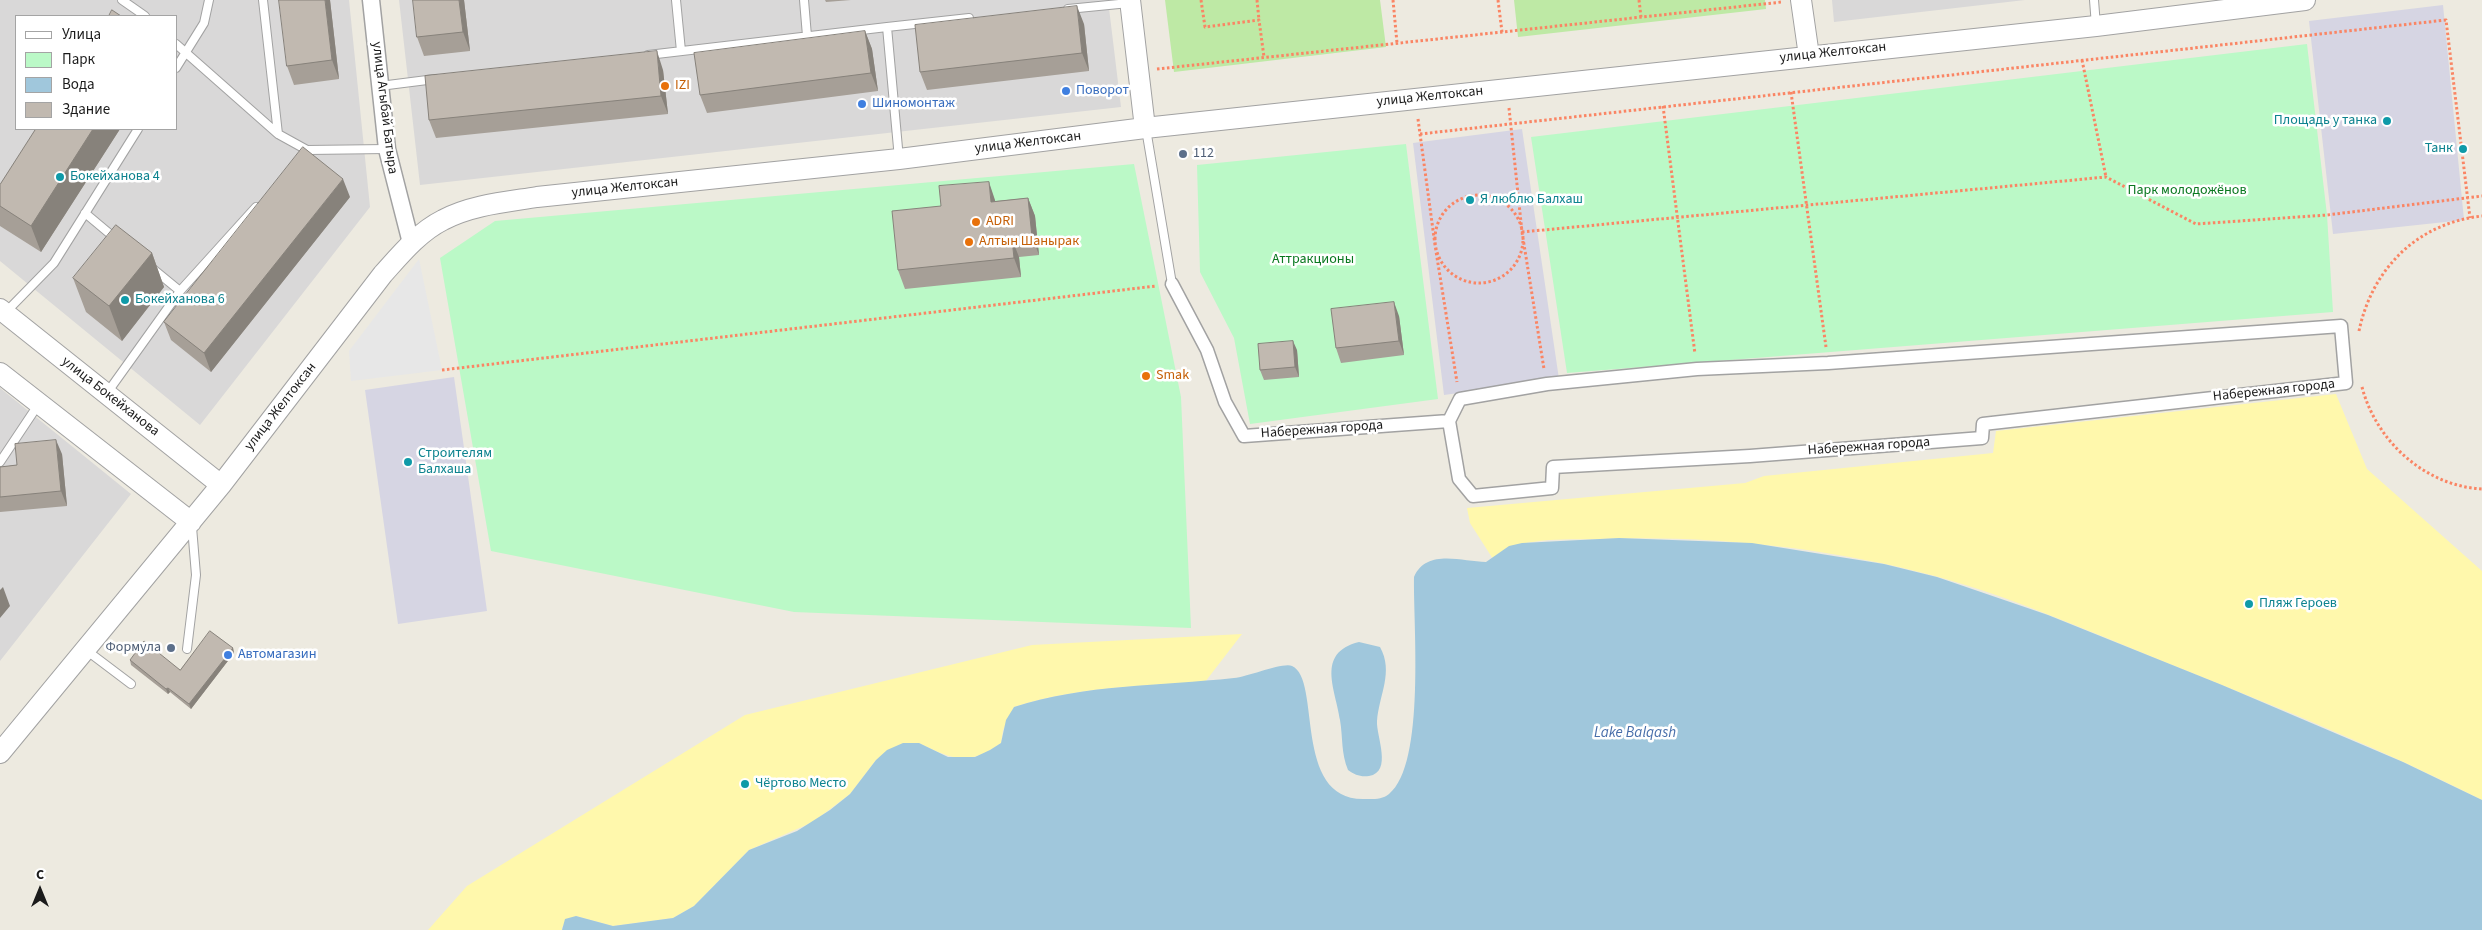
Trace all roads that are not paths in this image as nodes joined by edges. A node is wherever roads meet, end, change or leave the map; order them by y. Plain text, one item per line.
1 (122, 0) edge
2 (209, 0) edge
3 (263, 0) edge
4 (371, 0) edge
5 (676, 0) edge
6 (804, 0) edge
7 (2094, 0) edge
8 (2305, 0) edge
9 (1131, 1) edge
10 (1793, 1) edge
11 (1062, 9) edge
12 (144, 15) edge
13 (975, 18) edge
14 (2096, 26) junction
15 (887, 27) junction
16 (807, 36) junction
17 (178, 46) edge
18 (681, 51) junction
19 (186, 53) junction
20 (642, 55) edge
21 (1809, 56) junction
22 (178, 65) edge
23 (448, 78) edge
24 (380, 86) junction
25 (1145, 128) junction
26 (137, 130) edge
27 (278, 134) junction
28 (307, 150) junction
29 (387, 150) junction
30 (301, 157) edge
31 (899, 159) junction
32 (263, 199) edge
33 (85, 213) junction
34 (122, 243) edge
35 (411, 243) junction
36 (144, 261) edge
37 (1172, 284) joint
38 (180, 291) junction
39 (2, 311) edge
40 (0, 373) edge
41 (106, 394) junction
42 (38, 405) junction
43 (1449, 420) junction
44 (0, 462) edge
45 (221, 485) junction
46 (192, 522) junction
47 (188, 649) dead end
48 (86, 650) junction
49 (131, 684) dead end
50 (0, 753) edge

1 - 12 lane
2 - 19 lane
3 - 27 lane
4 - 24 street, улица Агыбай Батыра
5 - 18 lane
6 - 16 lane
7 - 14 lane
8 - 14 street, улица Желтоксан
9 - 11 lane
9 - 25 street
10 - 21 street
13 - 15 lane
14 - 21 street, улица Желтоксан
15 - 16 lane
15 - 31 lane
16 - 18 lane
17 - 19 lane
18 - 20 lane
19 - 22 lane
19 - 27 lane
21 - 25 street, улица Желтоксан
23 - 24 lane
24 - 29 street, улица Агыбай Батыра
25 - 31 street, улица Желтоксан
25 - 37 lane
26 - 33 lane
27 - 28 lane
28 - 29 lane
28 - 30 lane
29 - 35 street, улица Агыбай Батыра
31 - 35 street, улица Желтоксан
32 - 38 lane
33 - 34 lane
33 - 39 lane
35 - 45 street, улица Желтоксан
36 - 38 lane
37 - 43 street, Набережная города
38 - 41 lane
39 - 41 street, улица Бокейханова
40 - 42 street
41 - 45 street, улица Бокейханова
42 - 44 lane
42 - 46 street
43 - 43 street, Набережная города
45 - 46 street, улица Желтоксан
46 - 47 lane
46 - 48 street, улица Желтоксан
48 - 49 lane
48 - 50 street, улица Желтоксан

